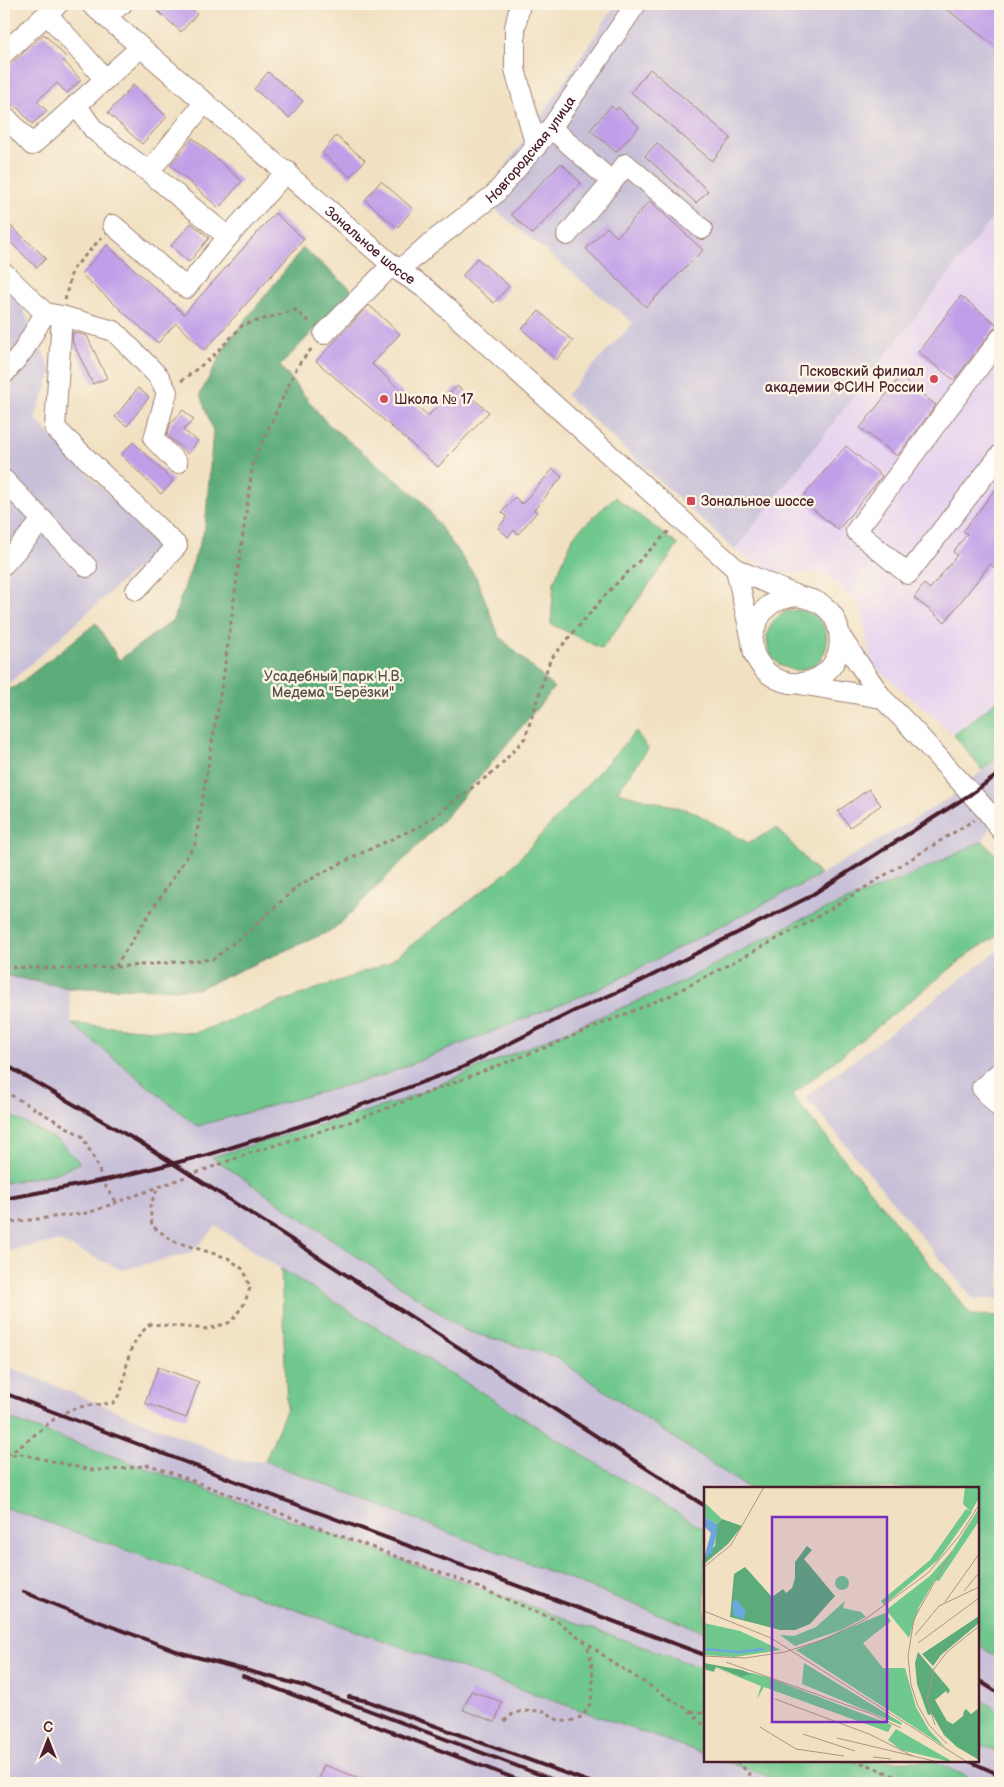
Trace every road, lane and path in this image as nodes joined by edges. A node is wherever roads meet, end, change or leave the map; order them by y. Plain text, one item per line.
1 (122, 4) edge
2 (520, 4) edge
3 (636, 4) edge
4 (52, 9) edge
5 (98, 10) edge
6 (140, 48) junction
7 (4, 52) edge
8 (105, 79) junction
9 (205, 102) junction
10 (76, 105) junction
11 (4, 115) edge
12 (551, 128) junction
13 (536, 147) junction
14 (287, 171) junction
15 (149, 172) junction
16 (612, 182) junction
17 (113, 226) joint
18 (702, 229) dead end
19 (567, 235) dead end
20 (228, 237) junction
21 (396, 268) junction
22 (4, 273) edge
23 (54, 314) junction
24 (324, 334) junction
25 (1000, 340) edge
26 (4, 374) edge
27 (167, 392) junction
28 (1000, 454) edge
29 (177, 464) dead end
30 (4, 480) edge
31 (43, 520) junction
32 (669, 531) dead end
33 (4, 564) edge
34 (87, 567) dead end
35 (736, 570) junction
36 (136, 590) dead end
37 (798, 596) junction
38 (840, 636) junction
39 (752, 638) junction
40 (800, 684) junction
41 (882, 698) junction
42 (987, 812) junction
43 (1000, 829) edge
44 (4, 967) edge
45 (115, 967) junction
46 (1000, 1072) edge
47 (4, 1091) edge
48 (1000, 1108) edge
49 (158, 1187) junction
50 (116, 1203) junction
51 (4, 1222) edge
52 (4, 1456) edge
53 (587, 1643) junction
54 (690, 1711) junction
55 (704, 1712) edge
56 (504, 1721) dead end
57 (704, 1726) edge
58 (738, 1762) edge
59 (857, 1762) edge
60 (758, 1783) edge
61 (910, 1783) edge

1 - 5 street
2 - 13 street
3 - 12 street, Новгородская улица
4 - 7 street
4 - 8 street
5 - 6 street, Зональное шоссе
6 - 8 street
6 - 9 street, Зональное шоссе
8 - 10 street
9 - 14 street, Зональное шоссе
9 - 15 street
10 - 11 street
10 - 15 street
12 - 13 street, Новгородская улица
12 - 16 street
13 - 21 street, Новгородская улица
14 - 20 street
14 - 21 street, Зональное шоссе
15 - 20 street
16 - 18 street
16 - 19 street
17 - 20 street
17 - 23 path
21 - 24 street, Новгородская улица
21 - 35 street, Зональное шоссе
22 - 23 street
23 - 26 street
23 - 27 street
23 - 36 street
24 - 27 path
24 - 45 path
25 - 28 street
27 - 29 street
30 - 31 street
31 - 33 street
31 - 34 street
32 - 45 path
35 - 37 street, Зональное шоссе
35 - 39 street
37 - 38 street, Зональное шоссе
37 - 39 street
38 - 40 street
38 - 41 street, Зональное шоссе
39 - 40 street
40 - 41 street
41 - 42 street, Зональное шоссе
42 - 43 street, Зональное шоссе
42 - 49 path
44 - 45 path
46 - 48 street
47 - 50 path
49 - 50 path
49 - 52 path
50 - 51 path
52 - 53 path
53 - 54 path
53 - 56 path
54 - 55 path
54 - 57 path
58 - 60 path
59 - 61 path

